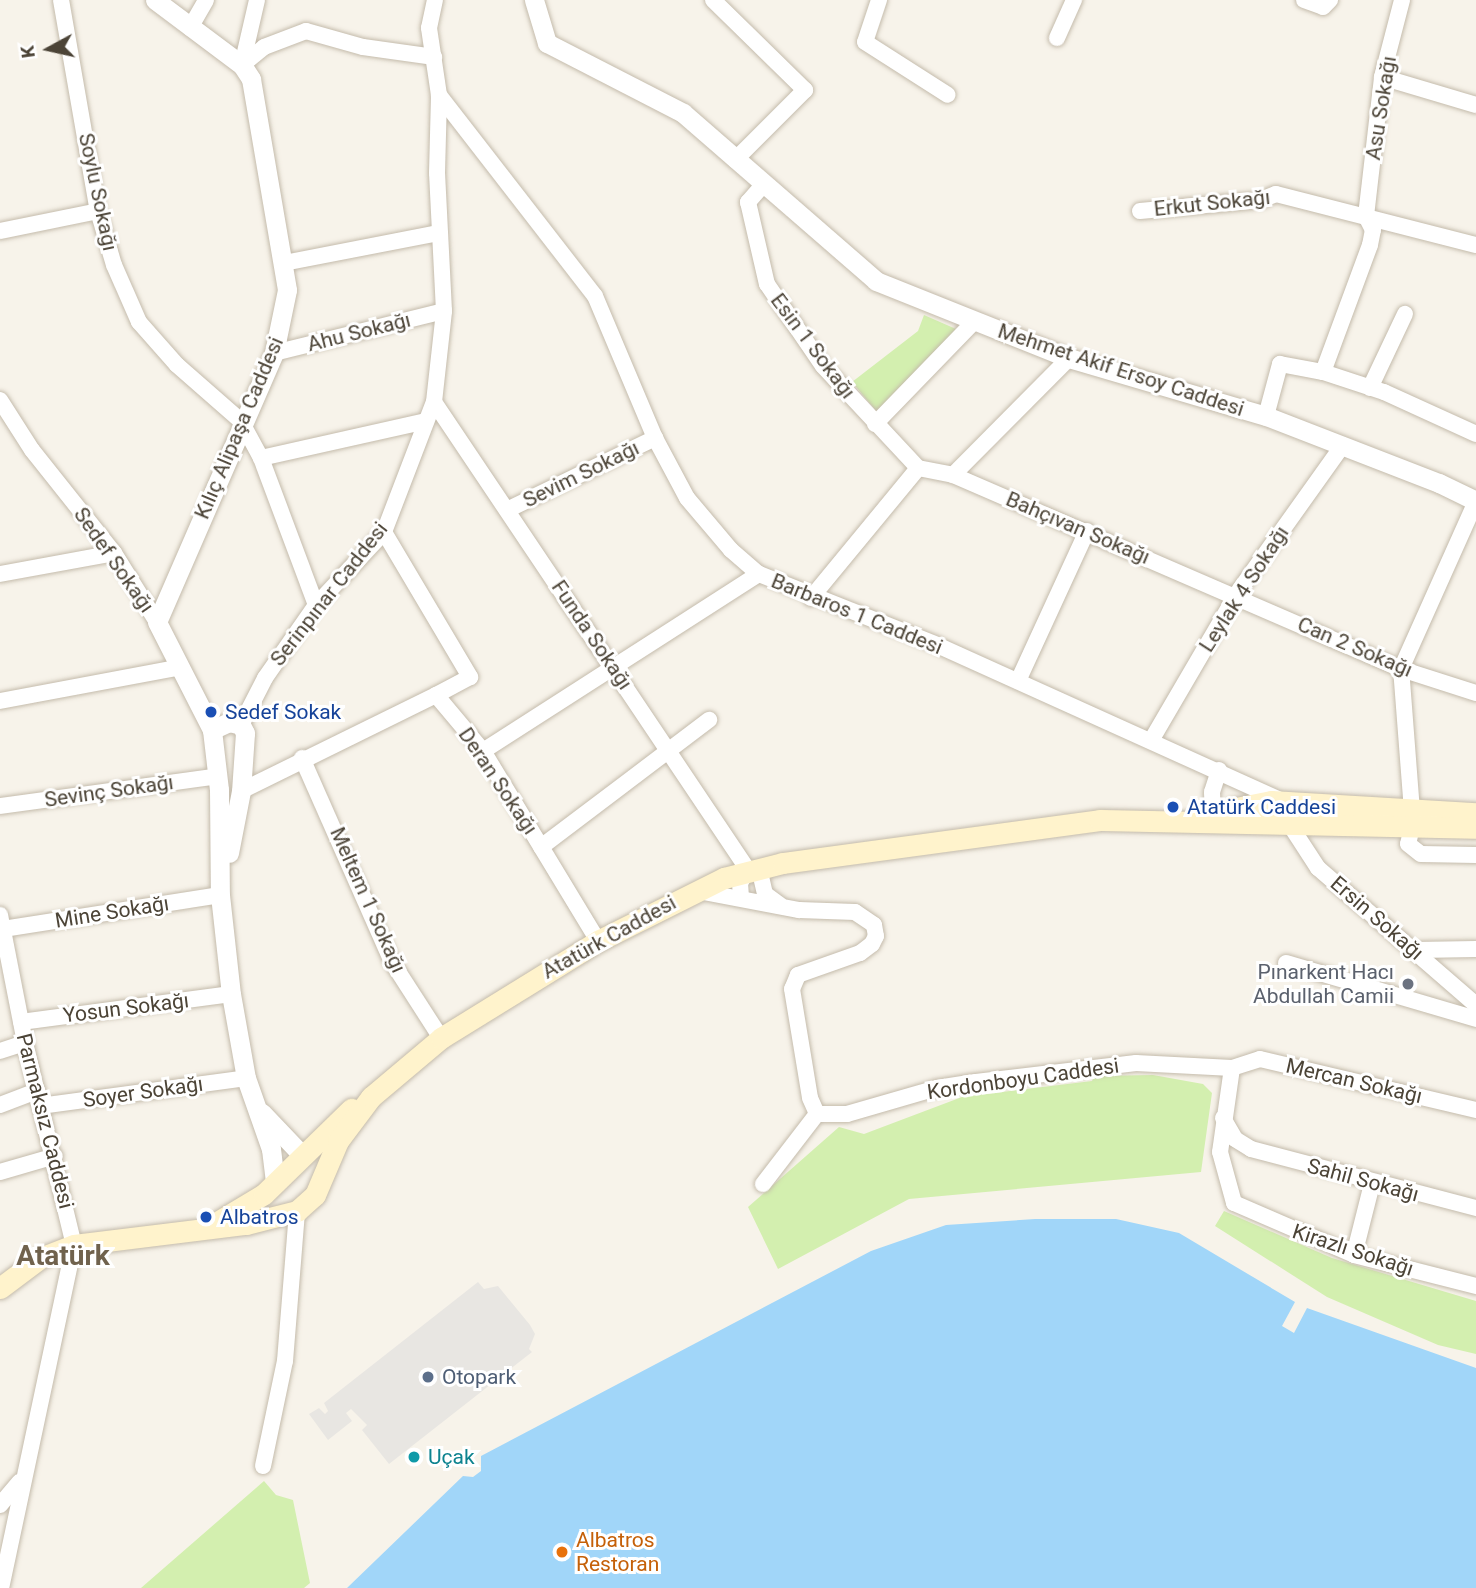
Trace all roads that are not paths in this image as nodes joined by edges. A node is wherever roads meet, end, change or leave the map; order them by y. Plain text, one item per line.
1 (61, 0) edge
2 (155, 0) edge
3 (206, 0) edge
4 (257, 0) edge
5 (435, 0) edge
6 (534, 0) edge
7 (713, 0) edge
8 (879, 0) edge
9 (1074, 0) edge
10 (1304, 0) edge
11 (1330, 0) edge
12 (1402, 0) edge
13 (190, 28) junction
14 (1057, 38) dead end
15 (434, 57) junction
16 (242, 65) junction
17 (1382, 77) junction
18 (439, 95) junction
19 (948, 95) dead end
20 (1476, 106) edge
21 (736, 160) junction
22 (762, 185) junction
23 (98, 211) junction
24 (1140, 211) dead end
25 (1366, 216) junction
26 (0, 231) edge
27 (439, 233) junction
28 (1476, 246) edge
29 (284, 263) junction
30 (444, 312) junction
31 (1405, 314) dead end
32 (974, 322) junction
33 (274, 353) junction
34 (1069, 358) junction
35 (1323, 372) junction
36 (1370, 388) junction
37 (0, 400) edge
38 (433, 402) junction
39 (1266, 416) junction
40 (241, 421) junction
41 (426, 421) junction
42 (875, 425) junction
43 (1476, 434) edge
44 (655, 438) junction
45 (1343, 444) junction
46 (261, 458) junction
47 (918, 468) junction
48 (953, 475) junction
49 (1476, 501) edge
50 (507, 510) junction
51 (1087, 531) junction
52 (384, 532) junction
53 (114, 553) junction
54 (0, 574) edge
55 (759, 575) junction
56 (1236, 595) junction
57 (811, 598) junction
58 (316, 605) junction
59 (158, 622) junction
60 (181, 667) junction
61 (615, 667) junction
62 (1401, 669) junction
63 (1018, 681) junction
64 (1476, 693) edge
65 (436, 695) junction
66 (0, 701) edge
67 (709, 720) dead end
68 (241, 725) junction
69 (212, 730) junction
70 (1152, 738) junction
71 (667, 748) junction
72 (483, 751) junction
73 (244, 753) junction
74 (302, 758) junction
75 (1219, 771) junction
76 (218, 774) junction
77 (241, 791) junction
78 (1212, 792) junction
79 (0, 806) edge
80 (1286, 812) junction
81 (1476, 813) edge
82 (1412, 819) junction
83 (1190, 820) junction
84 (1213, 820) junction
85 (1476, 828) edge
86 (541, 847) junction
87 (1476, 855) edge
88 (753, 869) junction
89 (692, 891) junction
90 (220, 895) junction
91 (741, 896) junction
92 (782, 907) junction
93 (1, 922) edge
94 (598, 940) junction
95 (1476, 949) edge
96 (1416, 950) junction
97 (1286, 962) dead end
98 (232, 994) junction
99 (1476, 1005) edge
100 (1476, 1019) edge
101 (21, 1022) junction
102 (441, 1038) junction
103 (25, 1043) junction
104 (0, 1051) edge
105 (1232, 1068) junction
106 (246, 1078) junction
107 (371, 1097) junction
108 (38, 1098) junction
109 (0, 1105) edge
110 (257, 1107) junction
111 (1476, 1110) edge
112 (817, 1114) junction
113 (1223, 1118) junction
114 (1251, 1149) junction
115 (302, 1155) junction
116 (55, 1156) junction
117 (0, 1172) edge
118 (321, 1181) junction
119 (1230, 1181) junction
120 (275, 1182) junction
121 (763, 1184) dead end
122 (1371, 1184) junction
123 (1476, 1208) edge
124 (297, 1211) junction
125 (208, 1226) junction
126 (74, 1245) junction
127 (1354, 1255) junction
128 (1476, 1286) edge
129 (0, 1288) edge
130 (263, 1466) dead end
131 (21, 1480) junction
132 (0, 1505) edge
133 (0, 1530) edge
134 (3, 1554) edge
135 (1, 1588) edge

1 - 23 street, Soylu Sokağı
2 - 13 street
3 - 13 street
4 - 16 street
5 - 15 street, Serinpınar Caddesi
6 - 21 street, Mehmet Akif Ersoy Caddesi
7 - 21 street
8 - 19 street
9 - 14 street
10 - 11 street
12 - 17 street, Asu Sokağı
13 - 16 street
15 - 16 street
15 - 18 street, Serinpınar Caddesi
16 - 29 street, Kılıç Alipaşa Caddesi
17 - 20 street
17 - 25 street, Asu Sokağı
18 - 27 street, Serinpınar Caddesi
18 - 44 street, Barbaros 1 Caddesi
21 - 22 street, Mehmet Akif Ersoy Caddesi
22 - 32 street, Mehmet Akif Ersoy Caddesi
22 - 42 street, Esin 1 Sokağı
23 - 26 street
23 - 40 street, Soylu Sokağı
24 - 25 street, Erkut Sokağı
25 - 28 street, Erkut Sokağı
25 - 35 street, Asu Sokağı
27 - 29 street
27 - 30 street, Serinpınar Caddesi
29 - 33 street, Kılıç Alipaşa Caddesi
30 - 33 street, Ahu Sokağı
30 - 38 street, Serinpınar Caddesi
31 - 36 street
32 - 34 street, Mehmet Akif Ersoy Caddesi
32 - 42 street
33 - 40 street, Kılıç Alipaşa Caddesi
34 - 39 street, Mehmet Akif Ersoy Caddesi
34 - 48 street
35 - 36 street
35 - 39 street
36 - 43 street
37 - 53 street, Sedef Sokağı
38 - 41 street, Serinpınar Caddesi
38 - 50 street, Funda Sokağı
39 - 45 street, Mehmet Akif Ersoy Caddesi
40 - 46 street
40 - 59 street, Kılıç Alipaşa Caddesi
41 - 46 street
41 - 52 street, Serinpınar Caddesi
42 - 47 street, Esin 1 Sokağı
44 - 50 street, Sevim Sokağı
44 - 55 street, Barbaros 1 Caddesi
45 - 49 street, Mehmet Akif Ersoy Caddesi
45 - 56 street, Leylak 4 Sokağı
46 - 58 street
47 - 48 street, Bahçıvan Sokağı
47 - 57 street
48 - 51 street, Bahçıvan Sokağı
49 - 62 street
50 - 61 street, Funda Sokağı
51 - 56 street, Bahçıvan Sokağı
51 - 63 street
52 - 58 street, Serinpınar Caddesi
52 - 65 street
53 - 54 street
53 - 59 street, Sedef Sokağı
55 - 57 street, Barbaros 1 Caddesi
55 - 61 street
56 - 62 street, Can 2 Sokağı
56 - 70 street, Leylak 4 Sokağı
57 - 63 street, Barbaros 1 Caddesi
58 - 68 street, Serinpınar Caddesi
59 - 60 street, Sedef Sokağı
60 - 66 street
60 - 69 street, Sedef Sokağı
61 - 71 street, Funda Sokağı
61 - 72 street
62 - 64 street, Can 2 Sokağı
62 - 82 street
63 - 70 street, Barbaros 1 Caddesi
65 - 72 street, Deran Sokağı
65 - 74 street
67 - 71 street
68 - 69 street
68 - 73 street
69 - 76 street
70 - 75 street, Barbaros 1 Caddesi
71 - 86 street
71 - 88 street, Funda Sokağı
72 - 86 street, Deran Sokağı
73 - 76 street
73 - 77 street
74 - 77 street
74 - 102 street, Meltem 1 Sokağı
75 - 78 street
75 - 80 street, Barbaros 1 Caddesi
76 - 77 street
76 - 79 street, Sevinç Sokağı
76 - 90 street
77 - 90 street
78 - 83 street
78 - 84 street
80 - 82 main road
80 - 84 main road, Atatürk Caddesi
80 - 96 street, Ersin Sokağı
81 - 82 main road
82 - 85 main road
82 - 87 street
83 - 84 main road, Atatürk Caddesi
83 - 88 main road, Atatürk Caddesi
86 - 94 street, Deran Sokağı
88 - 89 main road, Atatürk Caddesi
88 - 91 street
88 - 92 street, Funda Sokağı
89 - 91 street
89 - 94 main road, Atatürk Caddesi
90 - 93 street, Mine Sokağı
90 - 98 street
91 - 92 street
92 - 112 street
93 - 101 street, Parmaksız Caddesi
94 - 102 main road, Atatürk Caddesi
95 - 96 street
96 - 99 street, Ersin Sokağı
97 - 100 street
98 - 101 street, Yosun Sokağı
98 - 106 street
101 - 103 street, Parmaksız Caddesi
102 - 107 main road, Atatürk Caddesi
103 - 104 street
103 - 108 street, Parmaksız Caddesi
105 - 111 street, Mercan Sokağı
105 - 112 street, Kordonboyu Caddesi
105 - 113 street
106 - 108 street, Soyer Sokağı
106 - 110 street
107 - 115 main road
107 - 118 main road
108 - 109 street, Soyer Sokağı
108 - 116 street, Parmaksız Caddesi
110 - 115 street
110 - 120 street
112 - 121 street
113 - 114 street
113 - 119 street
114 - 119 street
114 - 122 street, Sahil Sokağı
115 - 118 main road
115 - 120 main road
116 - 117 street
116 - 126 street, Parmaksız Caddesi
118 - 124 main road
119 - 127 street, Kirazlı Sokağı
120 - 124 main road
120 - 125 main road
122 - 123 street, Sahil Sokağı
122 - 127 street
124 - 125 main road
124 - 130 street
125 - 126 main road
126 - 129 main road
126 - 131 street
127 - 128 street, Kirazlı Sokağı
131 - 132 street
131 - 134 street
133 - 134 street
134 - 135 street

